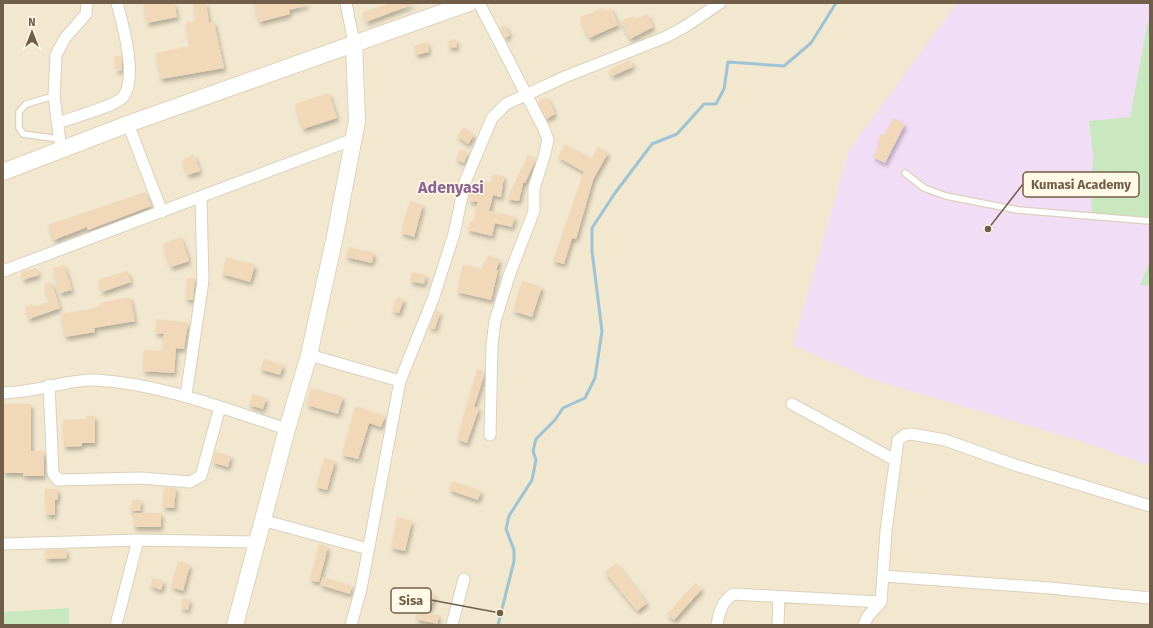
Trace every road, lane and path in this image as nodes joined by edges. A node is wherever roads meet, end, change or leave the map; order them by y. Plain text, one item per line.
1 (87, 3) edge
2 (117, 3) edge
3 (346, 3) edge
4 (469, 3) edge
5 (479, 3) edge
6 (720, 3) edge
7 (354, 43) junction
8 (525, 95) junction
9 (54, 96) junction
10 (58, 123) junction
11 (128, 124) junction
12 (354, 139) junction
13 (60, 144) junction
14 (3, 172) edge
15 (905, 173) dead end
16 (201, 198) junction
17 (162, 212) junction
18 (1150, 221) edge
19 (3, 271) edge
20 (309, 355) junction
21 (400, 381) junction
22 (49, 385) junction
23 (3, 393) edge
24 (186, 396) junction
25 (792, 404) dead end
26 (220, 407) junction
27 (287, 429) junction
28 (490, 435) dead end
29 (895, 460) junction
30 (1150, 506) edge
31 (262, 520) junction
32 (138, 540) junction
33 (256, 542) junction
34 (3, 544) edge
35 (368, 549) junction
36 (883, 576) junction
37 (464, 579) dead end
38 (779, 597) junction
39 (1150, 598) edge
40 (881, 602) junction
41 (116, 625) edge
42 (235, 625) edge
43 (351, 625) edge
44 (452, 625) edge
45 (717, 625) edge
46 (778, 625) edge
47 (864, 625) edge

1 - 9 street
2 - 10 street
3 - 7 street
4 - 7 street
5 - 8 street
6 - 8 street
7 - 11 street
7 - 12 street
8 - 21 street
8 - 28 street
9 - 10 street
9 - 13 lane
10 - 13 street
11 - 13 street
11 - 17 street
12 - 16 street
12 - 20 street
13 - 14 street
15 - 18 lane
16 - 17 street
16 - 24 street
17 - 19 street
20 - 21 street
20 - 27 street
21 - 35 street
22 - 23 street
22 - 24 street
22 - 26 street
24 - 26 street
25 - 29 street
26 - 27 street
27 - 31 street
29 - 30 street
29 - 36 street
31 - 33 street
31 - 35 street
32 - 33 street
32 - 34 street
32 - 41 street
33 - 42 street
35 - 43 street
36 - 39 street
36 - 40 street
37 - 44 street
38 - 40 street
38 - 45 street
38 - 46 street
40 - 47 street

